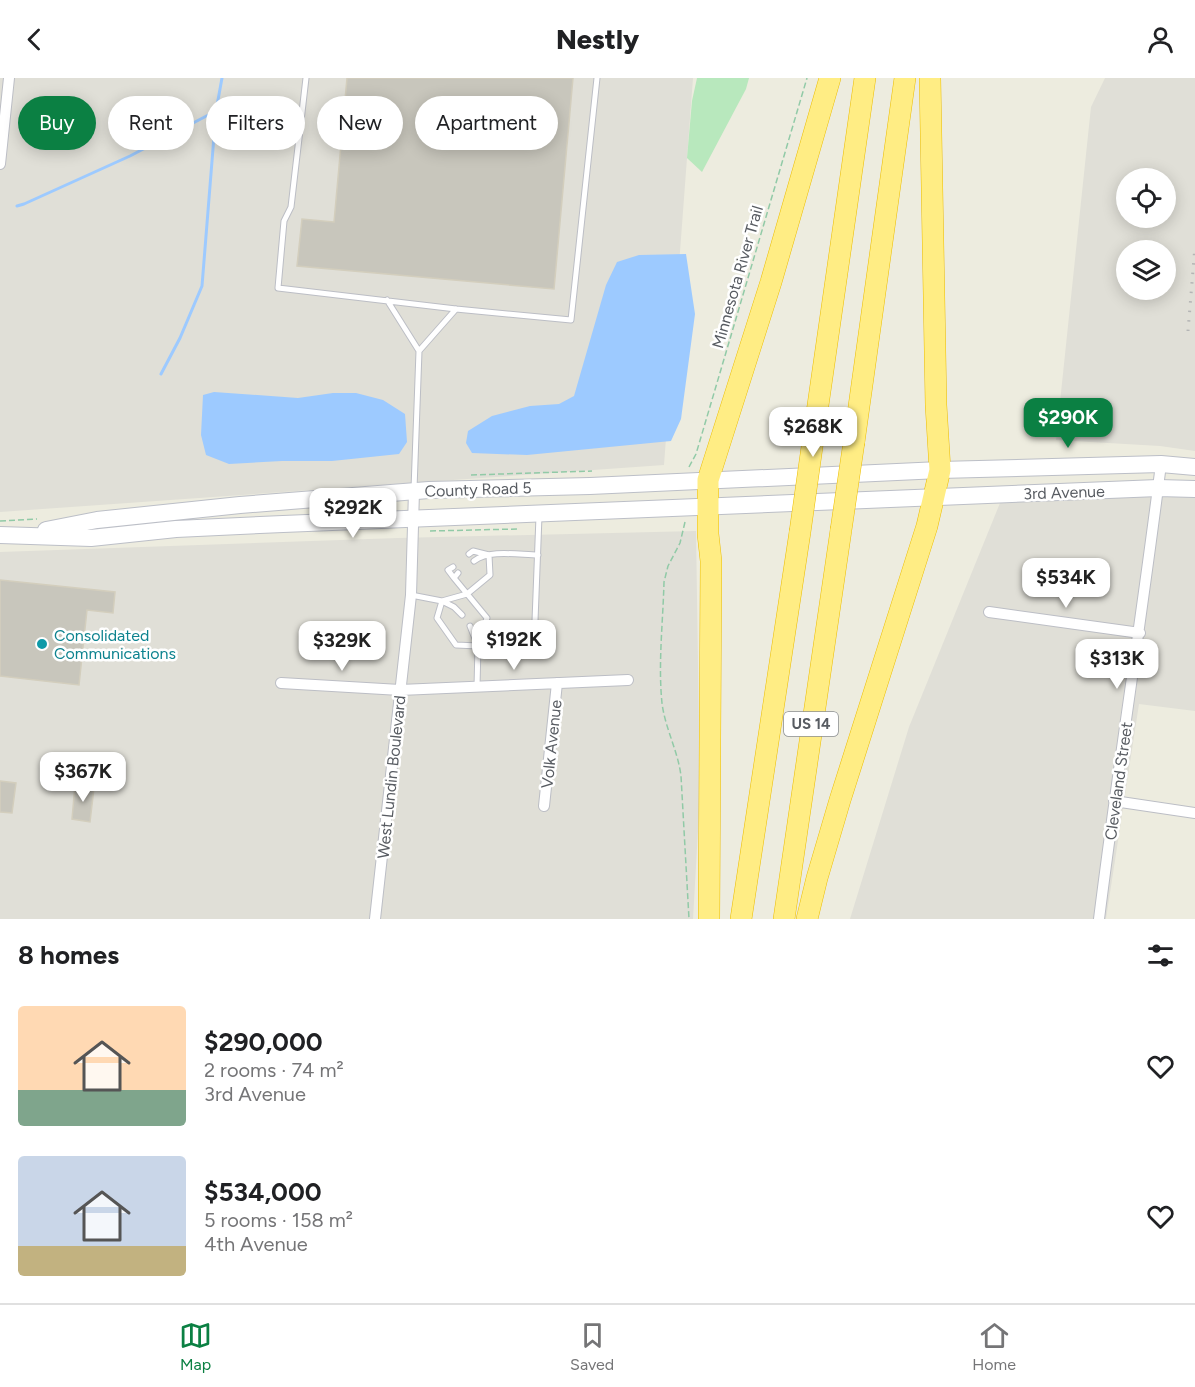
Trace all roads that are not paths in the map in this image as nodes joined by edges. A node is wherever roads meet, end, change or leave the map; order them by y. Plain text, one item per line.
1 (9, 78) edge
2 (306, 78) edge
3 (597, 78) edge
4 (830, 78) edge
5 (865, 78) edge
6 (905, 78) edge
7 (930, 78) edge
8 (0, 164) edge
9 (387, 300) junction
10 (456, 309) junction
11 (419, 351) junction
12 (1161, 464) junction
13 (1195, 467) edge
14 (940, 470) junction
15 (698, 481) junction
16 (1158, 488) junction
17 (1195, 489) edge
18 (414, 491) junction
19 (933, 497) junction
20 (698, 507) junction
21 (539, 514) junction
22 (414, 519) junction
23 (0, 535) edge
24 (19, 535) junction
25 (469, 554) dead end
26 (489, 555) junction
27 (538, 555) junction
28 (474, 561) dead end
29 (453, 567) dead end
30 (467, 594) junction
31 (411, 595) junction
32 (442, 601) junction
33 (989, 612) dead end
34 (462, 615) dead end
35 (470, 626) dead end
36 (1140, 633) junction
37 (478, 646) junction
38 (628, 680) dead end
39 (281, 683) dead end
40 (557, 683) junction
41 (477, 687) junction
42 (400, 690) junction
43 (1114, 801) junction
44 (544, 806) dead end
45 (1195, 813) edge
46 (375, 919) edge
47 (709, 919) edge
48 (741, 919) edge
49 (783, 919) edge
50 (807, 919) edge
51 (1099, 919) edge

1 - 8 street
2 - 9 lane
3 - 10 lane
4 - 15 highway
5 - 48 highway, US 14, bridge
6 - 49 highway, US 14, bridge
7 - 14 highway
9 - 10 lane
9 - 11 lane
10 - 11 lane
11 - 18 lane
12 - 13 street, 3rd Avenue
12 - 14 street, 3rd Avenue
12 - 16 street, Cleveland Street
14 - 15 street, County Road 5
14 - 19 highway
15 - 18 street, County Road 5
15 - 20 highway
16 - 17 street, 3rd Avenue
16 - 19 street, 3rd Avenue
16 - 36 street, Cleveland Street
18 - 22 street, West Lundin Boulevard
18 - 24 street, County Road 5
19 - 20 street, County Road 5
19 - 50 highway
20 - 21 street, County Road 5
20 - 47 highway
21 - 22 street, County Road 5
21 - 27 lane
22 - 24 street, County Road 5
22 - 31 street, West Lundin Boulevard
23 - 24 street, County Road 5
25 - 26 lane
26 - 27 lane
26 - 28 lane
26 - 30 lane
27 - 37 lane
29 - 30 lane
30 - 32 lane
30 - 37 lane
31 - 32 lane
31 - 42 street, West Lundin Boulevard
32 - 34 lane
32 - 37 lane
33 - 36 street
35 - 37 lane
36 - 43 street, Cleveland Street
37 - 41 lane
38 - 40 street, Volk Avenue
39 - 42 street, Volk Avenue
40 - 41 street, Volk Avenue
40 - 44 street, Volk Avenue
41 - 42 street, Volk Avenue
42 - 46 street, West Lundin Boulevard
43 - 45 street
43 - 51 street, Cleveland Street

